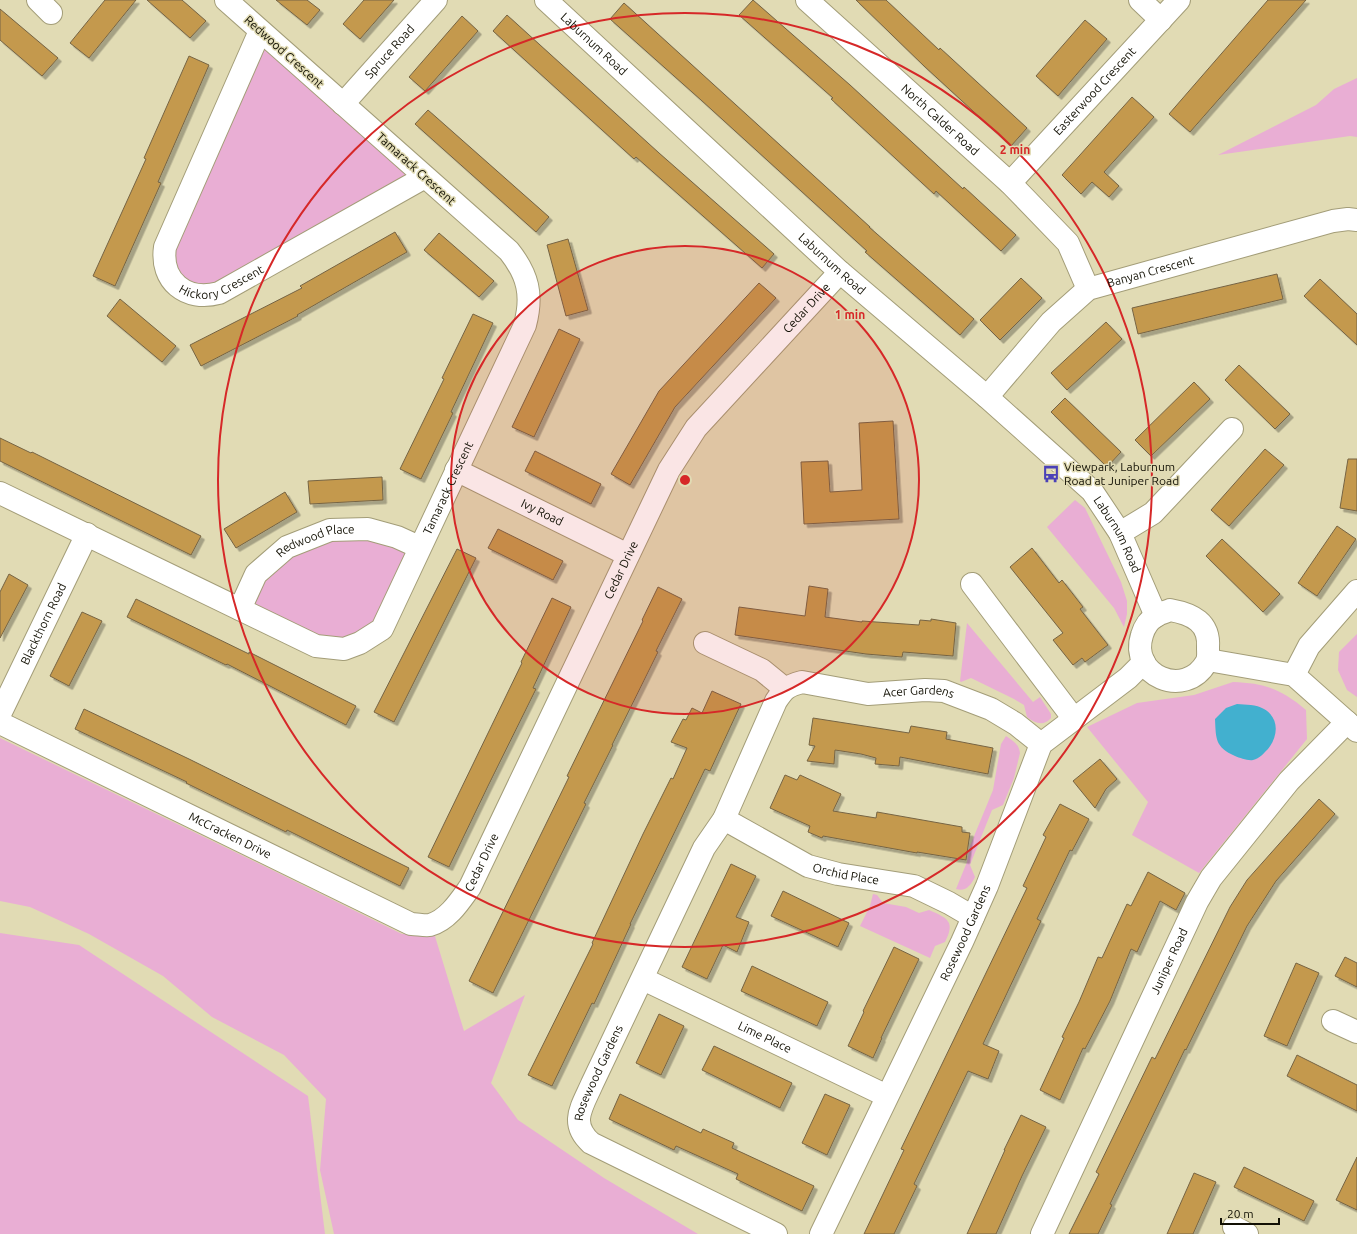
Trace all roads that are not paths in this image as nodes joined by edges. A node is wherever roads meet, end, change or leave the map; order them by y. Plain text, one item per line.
1 (226, 0) edge
2 (436, 0) edge
3 (546, 0) edge
4 (807, 0) edge
5 (1140, 0) edge
6 (1179, 0) edge
7 (1162, 20) junction
8 (260, 32) junction
9 (343, 104) junction
10 (425, 177) junction
11 (1010, 183) junction
12 (1357, 220) edge
13 (840, 272) junction
14 (1088, 289) junction
15 (987, 397) junction
16 (1232, 429) dead end
17 (456, 470) junction
18 (0, 493) edge
19 (1120, 533) junction
20 (86, 534) junction
21 (419, 547) junction
22 (628, 555) junction
23 (972, 584) dead end
24 (1357, 591) edge
25 (240, 609) junction
26 (1156, 616) junction
27 (706, 643) dead end
28 (1208, 660) junction
29 (1144, 662) junction
30 (1294, 675) junction
31 (784, 688) junction
32 (0, 714) edge
33 (1074, 719) junction
34 (0, 723) edge
35 (1352, 726) edge
36 (1041, 744) junction
37 (724, 819) junction
38 (457, 905) joint
39 (973, 917) junction
40 (643, 979) junction
41 (1333, 1021) dead end
42 (1357, 1032) edge
43 (887, 1096) junction
44 (776, 1234) edge
45 (821, 1234) edge
46 (1042, 1234) edge

1 - 8 street, Redwood Crescent
2 - 9 street, Spruce Road
3 - 13 street, Laburnum Road
4 - 11 street, North Calder Road
5 - 7 street
6 - 7 street, Easterwood Crescent
7 - 11 street, Easterwood Crescent
8 - 9 street, Redwood Crescent
8 - 10 street, Hickory Crescent
9 - 10 street, Tamarack Crescent
10 - 17 street, Tamarack Crescent
11 - 14 street, North Calder Road
12 - 14 street, Banyan Crescent
13 - 15 street, Laburnum Road
13 - 22 street, Cedar Drive
14 - 15 street, Banyan Crescent
15 - 19 street, Laburnum Road
16 - 19 street
17 - 21 street, Tamarack Crescent
17 - 22 street, Ivy Road
18 - 20 street
19 - 26 street, Laburnum Road
20 - 25 street, Tamarack Crescent
20 - 32 street, Blackthorn Road
21 - 25 street, Redwood Place
21 - 25 street, Tamarack Crescent
22 - 38 street, Cedar Drive
23 - 33 street
24 - 30 street
26 - 28 street
26 - 29 street
27 - 31 street
28 - 29 street
28 - 30 street
29 - 33 street
30 - 35 street
31 - 36 street, Acer Gardens
31 - 37 street, Rosewood Gardens
33 - 36 street
34 - 38 street, McCracken Drive
35 - 46 street, Juniper Road
36 - 39 street, Rosewood Gardens
37 - 39 street, Orchid Place
37 - 40 street, Rosewood Gardens
39 - 43 street, Rosewood Gardens
40 - 43 street, Lime Place
40 - 44 street, Rosewood Gardens
41 - 42 street
43 - 45 street, Rosewood Gardens

